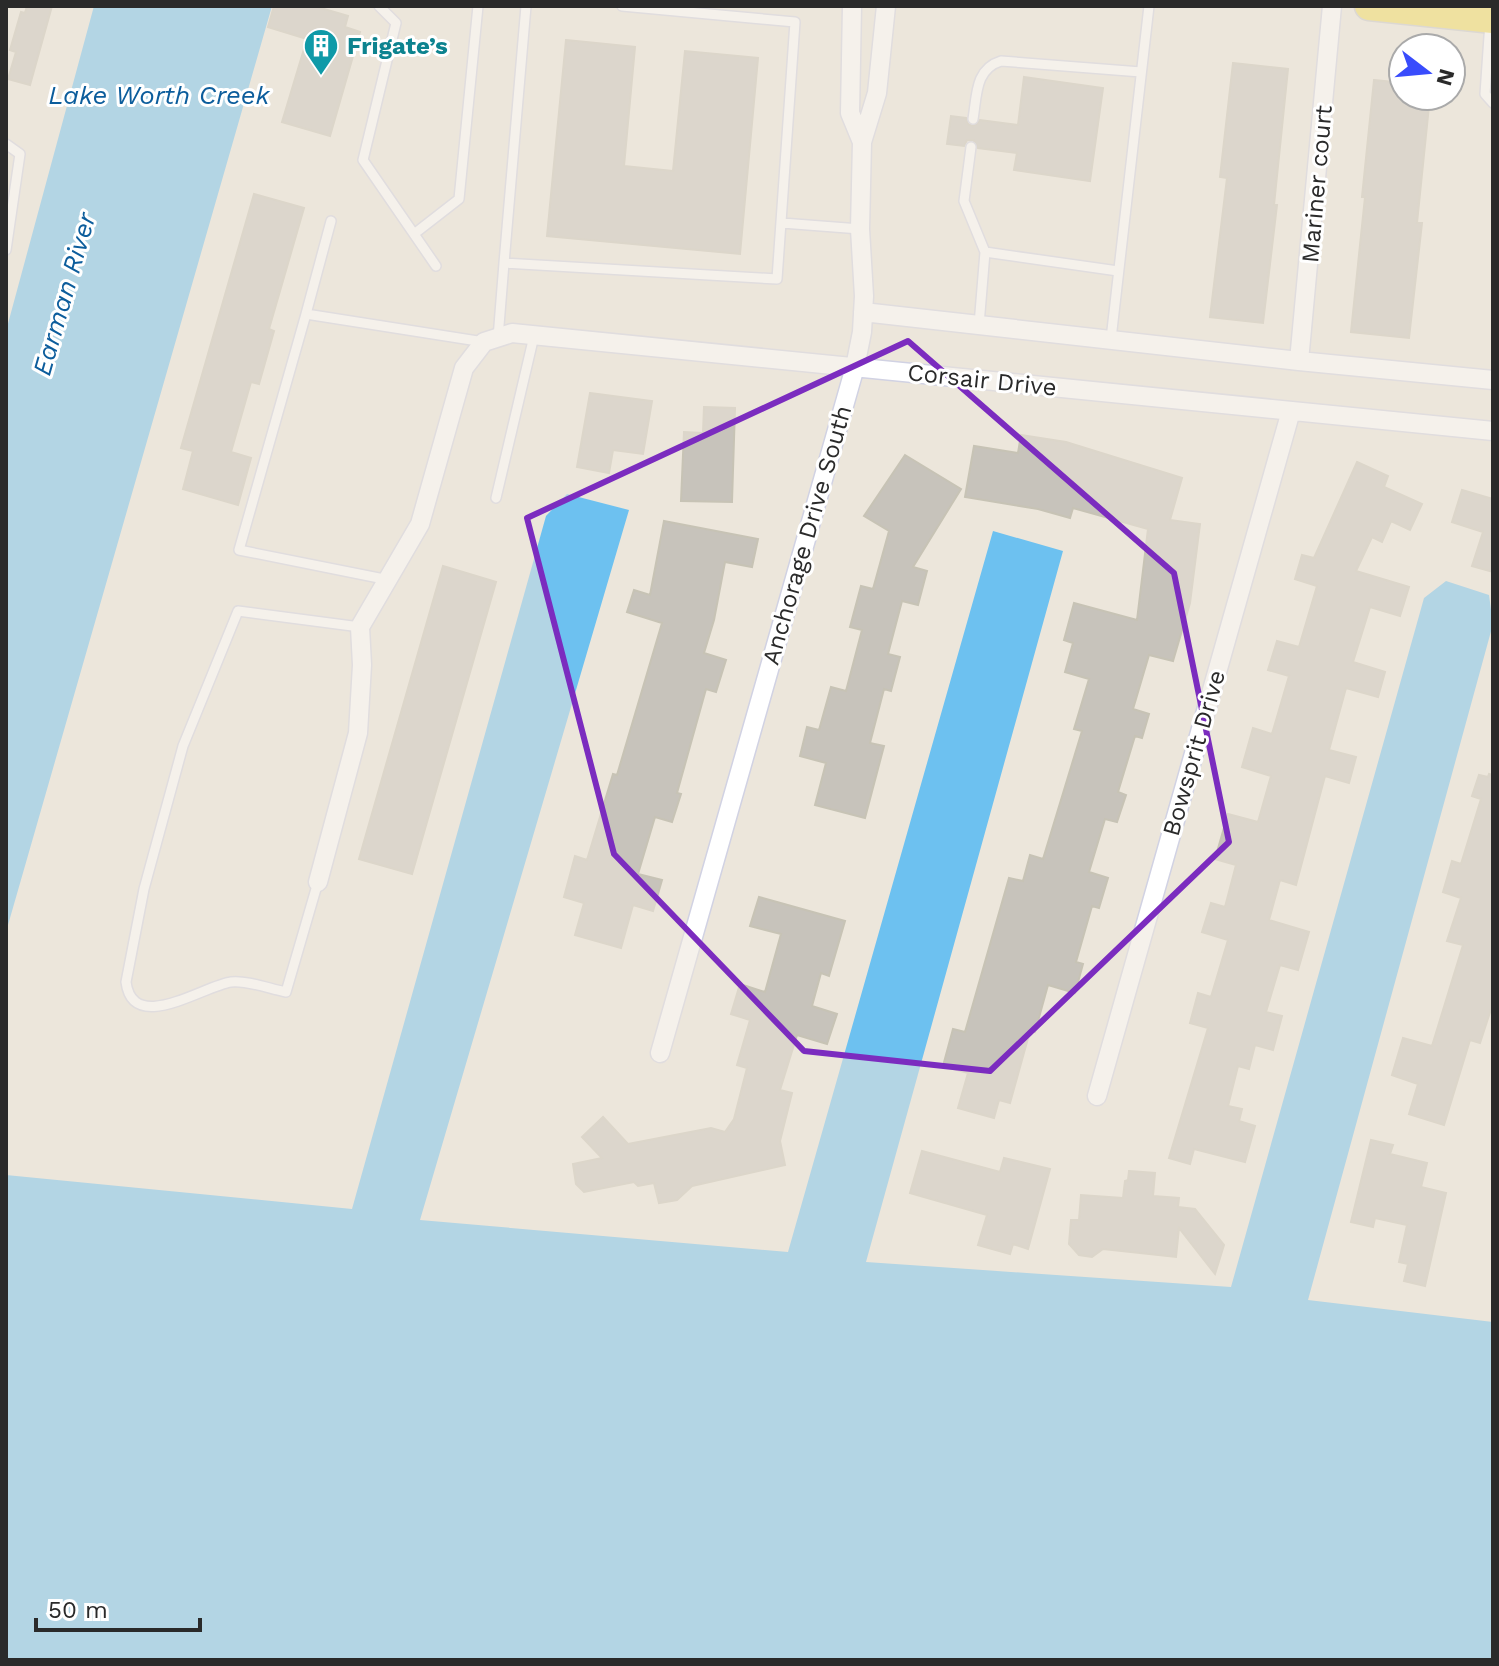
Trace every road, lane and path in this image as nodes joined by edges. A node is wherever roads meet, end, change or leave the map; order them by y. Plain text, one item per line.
1 (379, 6) edge
2 (478, 6) edge
3 (526, 6) edge
4 (622, 6) edge
5 (852, 6) edge
6 (886, 6) edge
7 (1149, 6) edge
8 (1332, 6) edge
9 (1369, 6) edge
10 (666, 8) edge
11 (1491, 14) edge
12 (1141, 72) junction
13 (1493, 103) edge
14 (973, 119) dead end
15 (862, 142) junction
16 (6, 144) edge
17 (971, 147) dead end
18 (331, 221) dead end
19 (782, 223) junction
20 (860, 229) junction
21 (414, 234) junction
22 (6, 250) edge
23 (985, 252) junction
24 (504, 263) junction
25 (436, 266) dead end
26 (1118, 271) junction
27 (863, 312) junction
28 (306, 314) junction
29 (979, 325) junction
30 (534, 336) junction
31 (1111, 339) junction
32 (486, 344) junction
33 (1299, 361) junction
34 (855, 367) junction
35 (1493, 380) edge
36 (1291, 411) junction
37 (1493, 431) edge
38 (496, 498) dead end
39 (389, 580) junction
40 (360, 627) junction
41 (318, 882) joint
42 (660, 1053) dead end
43 (1097, 1096) dead end

1 - 21 lane
2 - 21 lane
3 - 24 lane
4 - 10 lane
5 - 15 street, Anchorage Drive South
6 - 15 street
7 - 12 lane
8 - 33 street, Mariner court
9 - 11 main road
10 - 19 lane
11 - 13 lane
12 - 14 lane
12 - 26 lane
15 - 20 street, Anchorage Drive South
16 - 22 lane
17 - 23 lane
18 - 28 lane
19 - 20 lane
19 - 24 lane
20 - 27 street, Anchorage Drive South
21 - 25 lane
23 - 26 lane
23 - 29 lane
24 - 32 lane
26 - 31 lane
27 - 29 street
27 - 34 street, Anchorage Drive South
28 - 32 lane
28 - 39 lane
29 - 31 street
30 - 32 street, Corsair Drive
30 - 34 street, Corsair Drive
30 - 38 lane
31 - 33 street
32 - 39 street
33 - 35 street
34 - 36 street, Corsair Drive
34 - 42 street, Anchorage Drive South
36 - 37 street, Corsair Drive
36 - 43 street, Bowsprit Drive
39 - 40 street
40 - 41 street
40 - 41 lane

